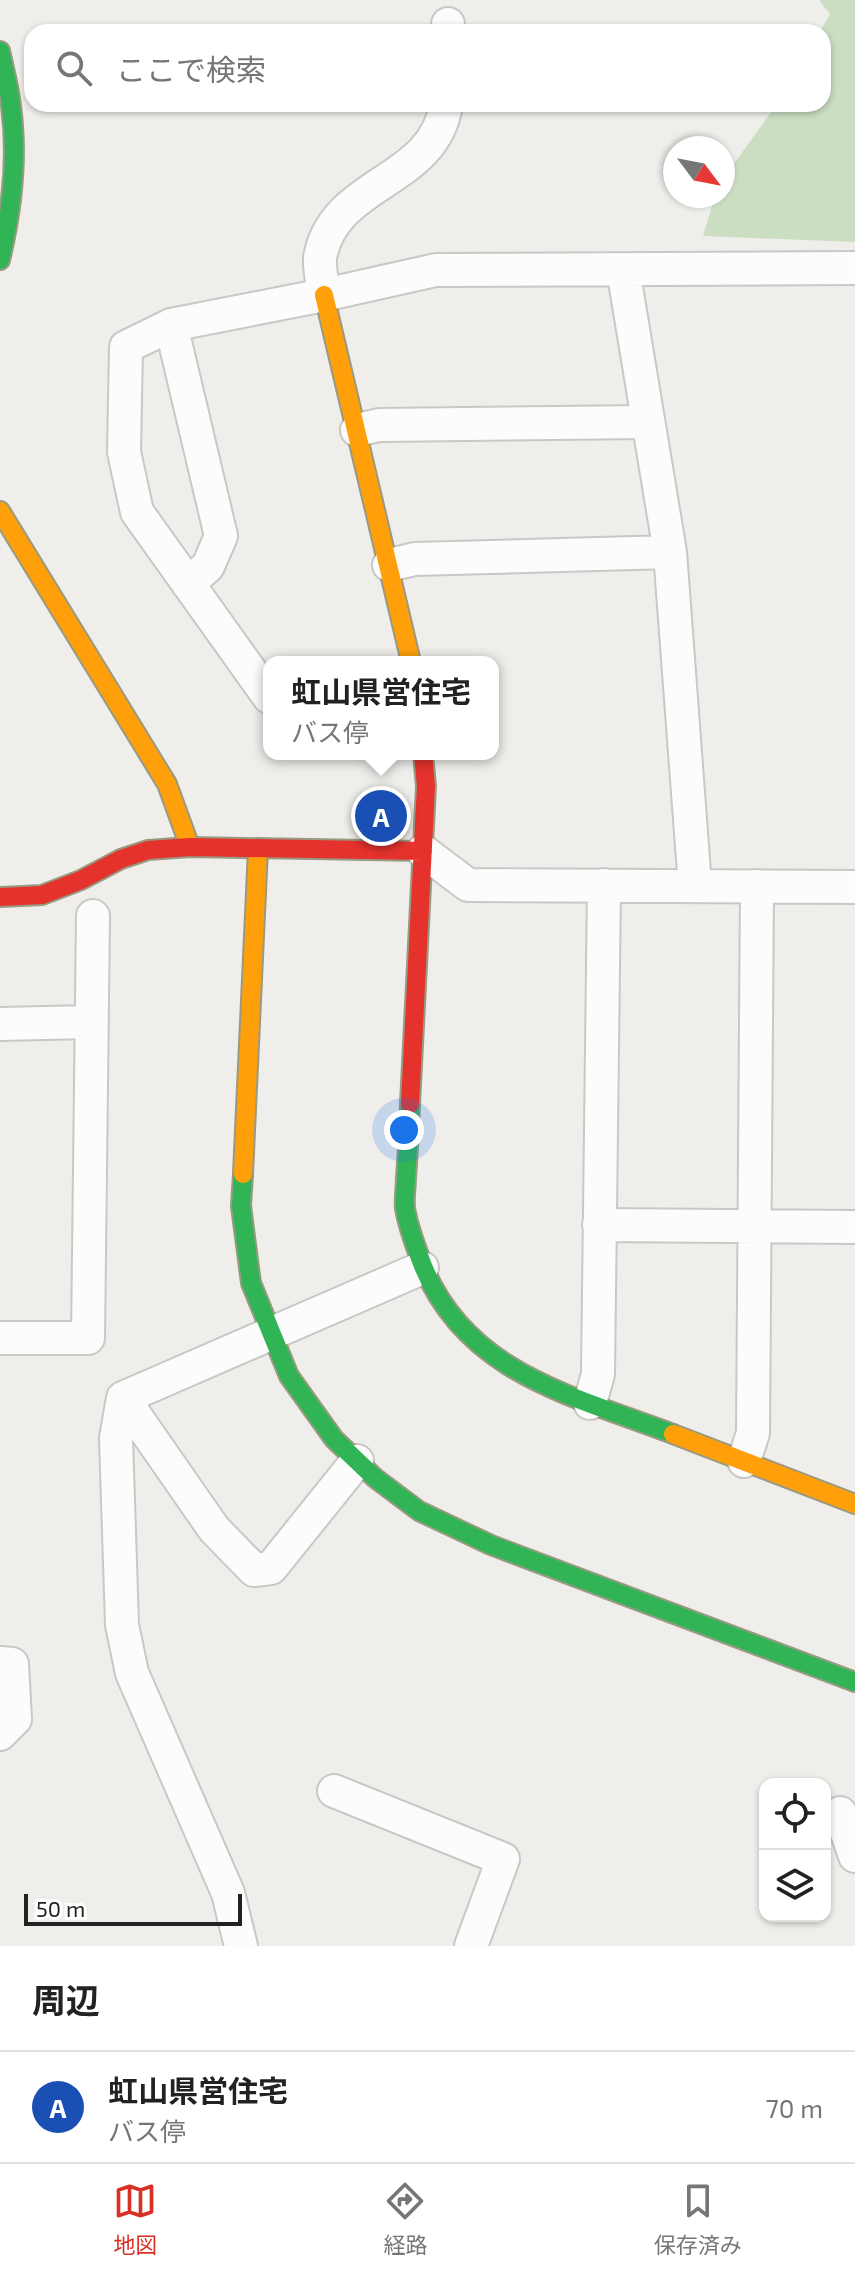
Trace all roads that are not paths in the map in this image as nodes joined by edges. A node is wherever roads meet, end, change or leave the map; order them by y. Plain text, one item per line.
1 (0, 51) edge
2 (444, 112) edge
3 (0, 260) edge
4 (855, 268) edge
5 (623, 269) junction
6 (324, 295) junction
7 (171, 325) junction
8 (648, 422) junction
9 (357, 430) junction
10 (0, 511) edge
11 (670, 552) junction
12 (389, 565) junction
13 (188, 584) junction
14 (410, 656) edge
15 (263, 689) edge
16 (424, 760) edge
17 (190, 847) junction
18 (258, 849) junction
19 (423, 851) junction
20 (604, 885) junction
21 (695, 886) junction
22 (757, 886) junction
23 (855, 887) edge
24 (0, 897) edge
25 (93, 916) dead end
26 (92, 1022) junction
27 (0, 1024) edge
28 (599, 1225) junction
29 (755, 1226) junction
30 (855, 1227) edge
31 (422, 1268) junction
32 (272, 1334) junction
33 (0, 1338) edge
34 (123, 1398) junction
35 (590, 1403) junction
36 (357, 1461) junction
37 (744, 1461) junction
38 (855, 1504) edge
39 (0, 1663) edge
40 (855, 1682) edge
41 (0, 1734) edge
42 (334, 1791) dead end
43 (840, 1813) dead end
44 (855, 1856) edge
45 (241, 1946) edge
46 (471, 1946) edge

1 - 3 street
2 - 6 street
4 - 5 street
5 - 6 street
5 - 8 street
6 - 7 street
6 - 9 street
7 - 13 street
7 - 13 street
8 - 9 street
8 - 11 street
9 - 12 street
10 - 17 street
11 - 12 street
11 - 21 street
12 - 14 street
13 - 15 street
16 - 19 street
17 - 18 street
17 - 24 street
18 - 19 street
18 - 32 street
19 - 20 street
19 - 31 street
20 - 21 street
20 - 28 street
21 - 22 street
22 - 23 street
22 - 29 street
25 - 26 street
26 - 27 street
26 - 33 street
28 - 29 street
28 - 35 street
29 - 30 street
29 - 37 street
31 - 32 street
31 - 35 street
32 - 34 street
32 - 36 street
34 - 36 street
34 - 45 street
35 - 37 street
36 - 40 street
37 - 38 street
39 - 41 street
42 - 46 street
43 - 44 street

